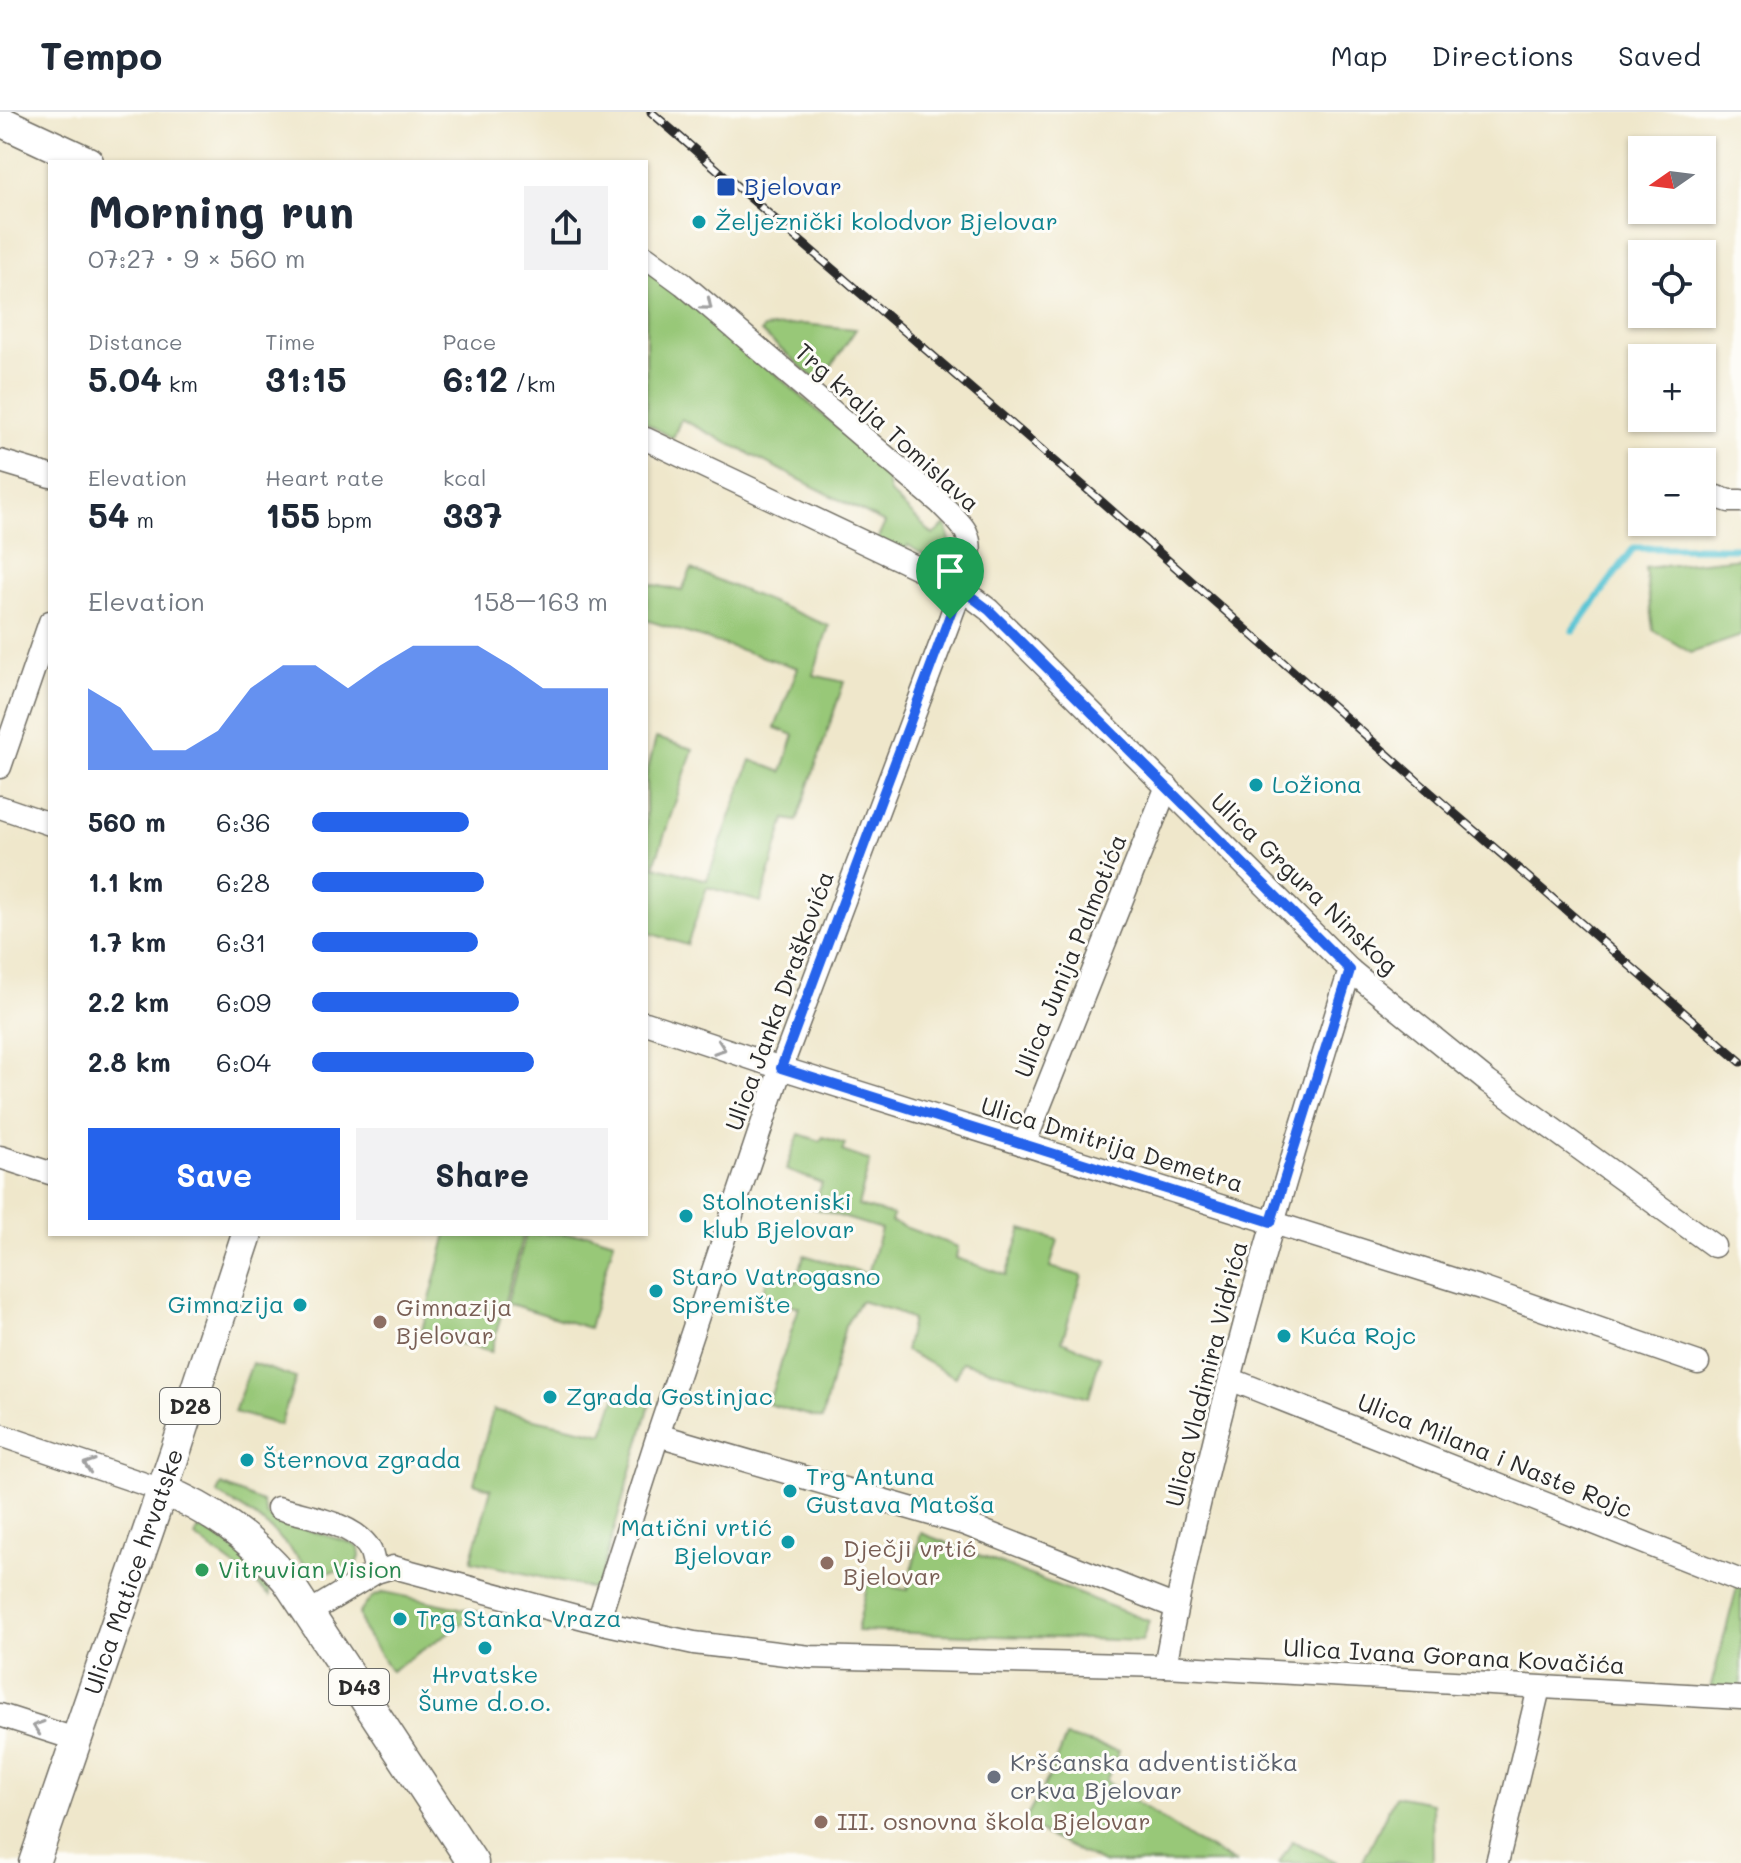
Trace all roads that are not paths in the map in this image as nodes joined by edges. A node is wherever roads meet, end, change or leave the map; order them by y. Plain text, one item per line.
1 (0, 121) edge
2 (84, 160) edge
3 (648, 259) edge
4 (648, 440) edge
5 (0, 461) edge
6 (48, 475) edge
7 (1716, 497) edge
8 (1741, 501) edge
9 (960, 588) junction
10 (48, 628) edge
11 (0, 767) edge
12 (1167, 786) junction
13 (0, 807) edge
14 (48, 823) edge
15 (1350, 970) junction
16 (648, 1024) edge
17 (781, 1068) junction
18 (1024, 1145) junction
19 (0, 1157) edge
20 (48, 1172) edge
21 (1271, 1222) junction
22 (240, 1236) edge
23 (1714, 1246) dead end
24 (1698, 1363) dead end
25 (1230, 1379) junction
26 (0, 1435) edge
27 (658, 1435) junction
28 (162, 1490) junction
29 (278, 1508) dead end
30 (376, 1572) junction
31 (1741, 1581) edge
32 (1176, 1607) junction
33 (310, 1612) junction
34 (598, 1622) junction
35 (1165, 1666) junction
36 (1539, 1688) junction
37 (1741, 1702) edge
38 (0, 1715) edge
39 (75, 1739) junction
40 (34, 1863) edge
41 (473, 1863) edge
42 (1497, 1863) edge

1 - 2 main road
3 -> 9 street, Trg kralja Tomislava
4 - 9 street
5 - 6 street
7 - 8 street
9 - 12 street, Ulica Grgura Ninskog
9 - 17 street, Ulica Janka Draškovića
10 - 11 street
12 - 15 street, Ulica Grgura Ninskog
12 - 18 street, Ulica Junija Palmotića
13 - 14 street
15 - 21 street, Ulica Vladimira Vidrića
15 - 23 street, Ulica Grgura Ninskog
16 -> 17 street, Ulica Dmitrija Demetra
17 - 18 street, Ulica Dmitrija Demetra
17 - 27 street, Ulica Janka Draškovića
18 - 21 street, Ulica Dmitrija Demetra
19 - 20 street
21 - 24 street, Ulica Dmitrija Demetra
21 - 25 street, Ulica Vladimira Vidrića
22 - 28 main road, Ulica Matice hrvatske / D28
25 - 31 street, Ulica Milana i Naste Rojc
25 - 32 street, Ulica Vladimira Vidrića
28 -> 26 street
27 - 32 street
27 - 34 street
28 - 33 main road, D43
28 - 39 main road, Ulica Matice hrvatske
29 - 30 street
30 - 33 street
30 - 34 street
32 - 35 street
33 - 41 main road, D43
34 - 35 street
35 - 36 street, Ulica Ivana Gorana Kovačića
36 - 37 street, Ulica Ivana Gorana Kovačića
36 - 42 street
39 -> 38 street
39 - 40 main road, Ulica Matice hrvatske

